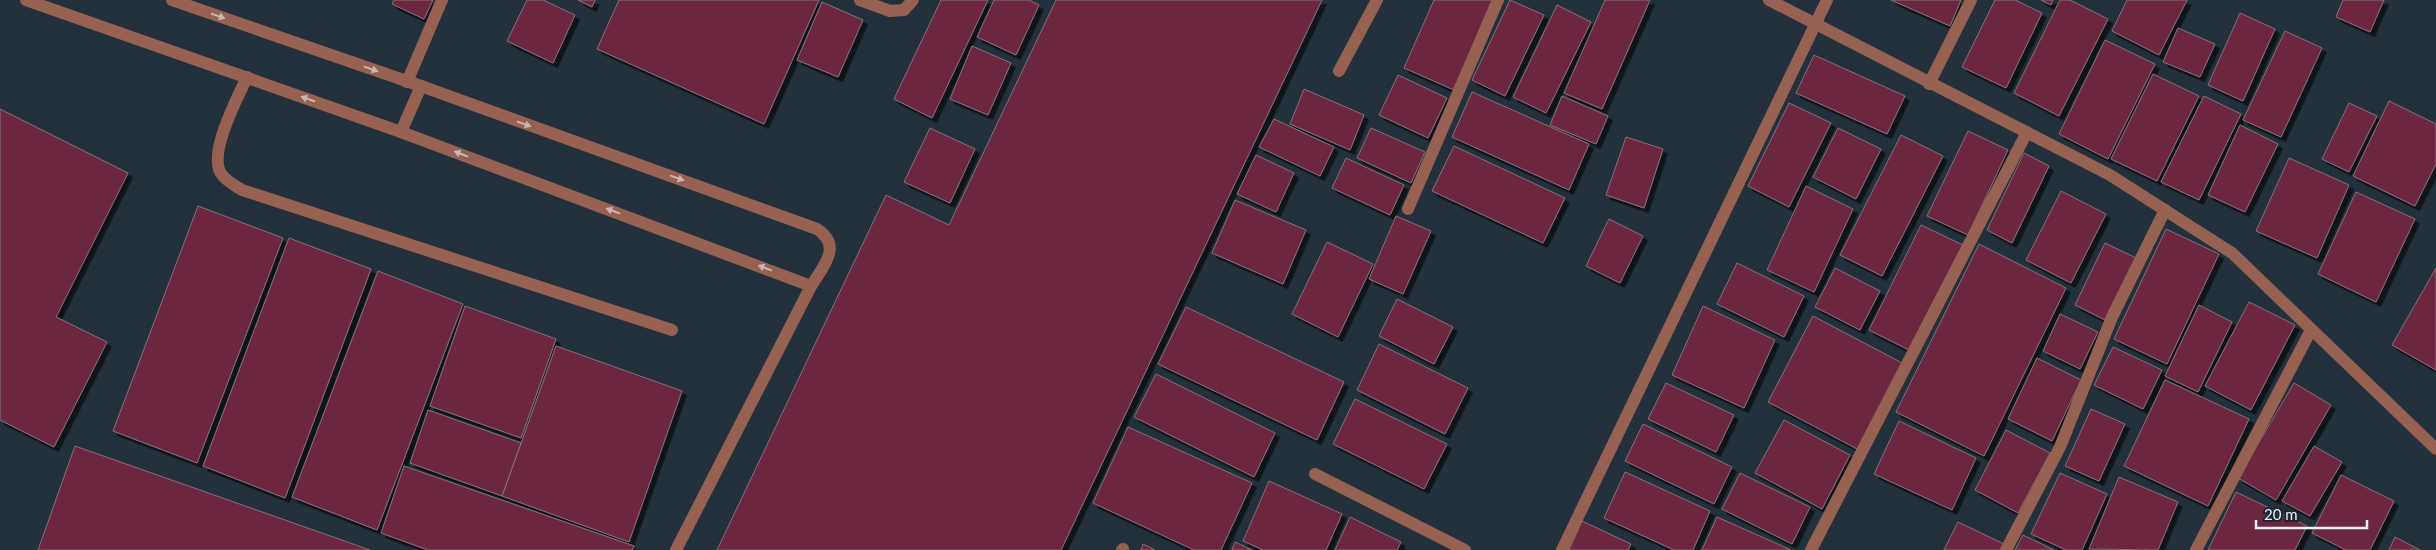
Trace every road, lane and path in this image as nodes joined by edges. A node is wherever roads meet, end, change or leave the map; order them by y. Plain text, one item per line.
1 (26, 0) edge
2 (172, 0) edge
3 (442, 0) edge
4 (860, 0) edge
5 (913, 0) edge
6 (1377, 0) edge
7 (1498, 0) edge
8 (1769, 0) edge
9 (1827, 0) edge
10 (1971, 0) edge
11 (1814, 24) junction
12 (1339, 71) dead end
13 (247, 77) junction
14 (408, 82) junction
15 (1929, 84) junction
16 (421, 86) junction
17 (401, 132) junction
18 (2027, 132) junction
19 (1408, 208) dead end
20 (2165, 210) junction
21 (811, 286) junction
22 (672, 330) dead end
23 (2311, 330) junction
24 (2436, 449) edge
25 (1315, 474) dead end
26 (676, 550) edge
27 (1465, 550) edge
28 (1562, 550) edge
29 (1811, 550) edge
30 (2006, 550) edge
31 (2196, 550) edge

1 - 13 street
2 -> 14 street
3 - 14 street
4 - 5 street
6 - 12 street
7 - 19 street
8 - 11 street
9 - 11 street
10 - 15 street
11 - 15 street
11 - 28 street
17 -> 13 street
13 - 22 street
14 - 16 street
15 - 18 street
16 - 17 street
16 -> 21 street
21 -> 17 street
18 - 20 street
18 - 29 street
20 - 23 street
20 - 30 street
21 - 26 street
23 - 24 street
23 - 31 street
25 - 27 street

